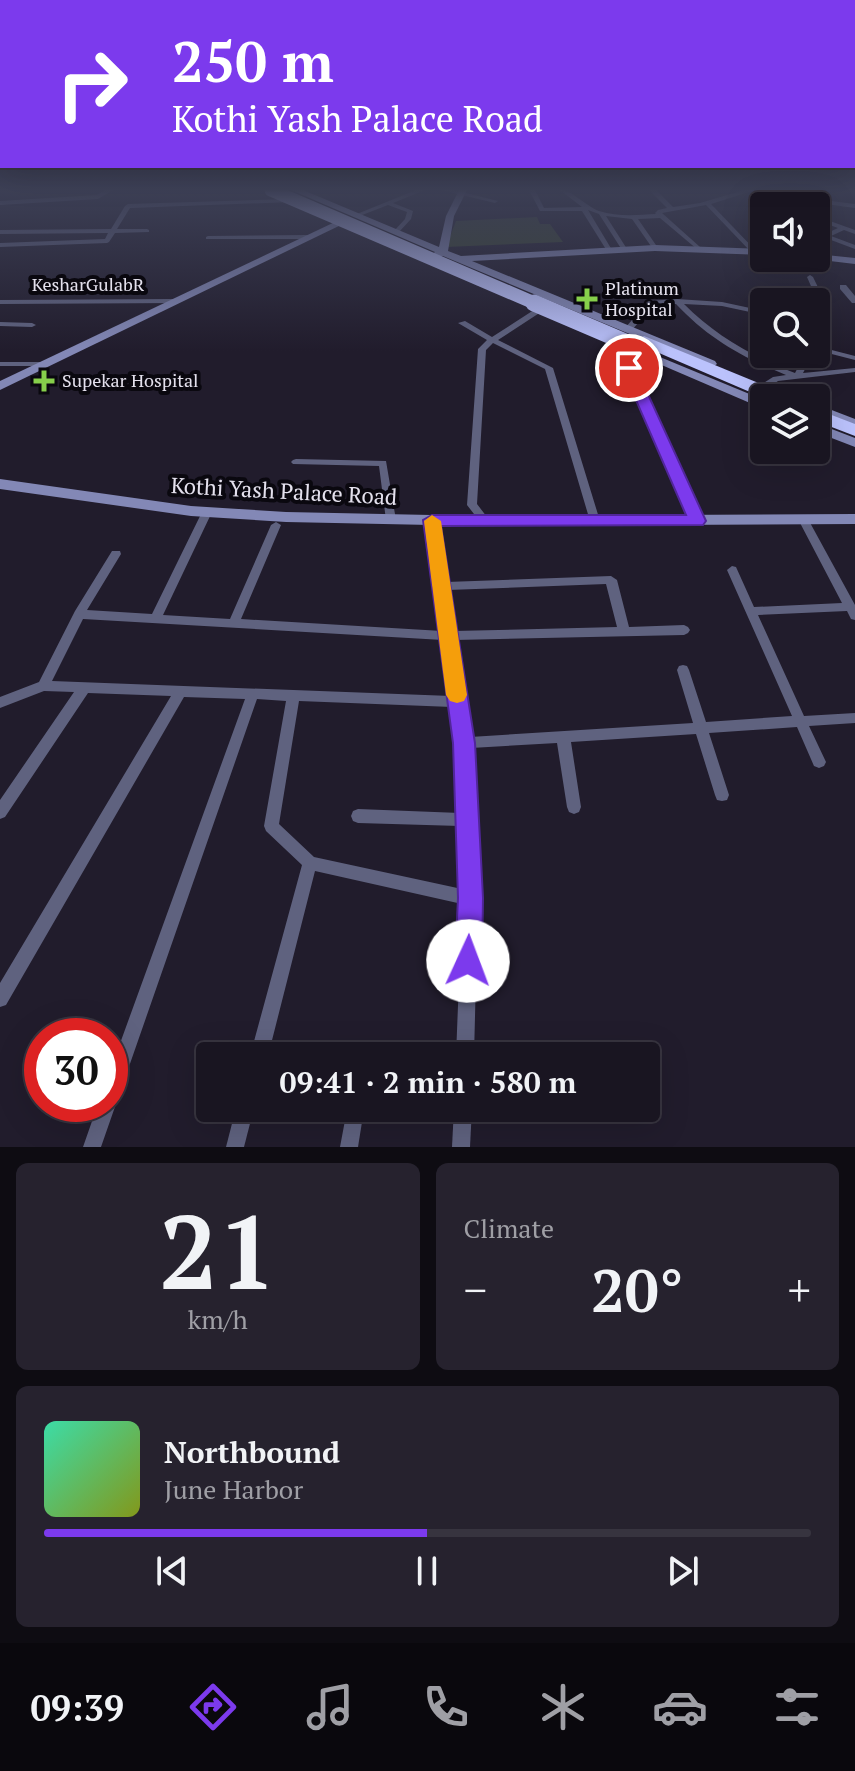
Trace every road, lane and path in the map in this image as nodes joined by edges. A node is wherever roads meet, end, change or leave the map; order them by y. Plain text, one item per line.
1 (39, 244) edge
2 (294, 244) edge
3 (388, 244) edge
4 (398, 244) edge
5 (416, 244) edge
6 (424, 244) edge
7 (445, 244) edge
8 (605, 244) edge
9 (620, 244) edge
10 (652, 244) edge
11 (693, 244) edge
12 (0, 245) edge
13 (855, 247) edge
14 (655, 248) junction
15 (698, 248) junction
16 (624, 249) junction
17 (609, 250) junction
18 (750, 251) edge
19 (443, 252) junction
20 (459, 258) junction
21 (830, 258) edge
22 (426, 260) junction
23 (852, 260) edge
24 (440, 266) junction
25 (810, 277) dead end
26 (843, 287) dead end
27 (815, 288) edge
28 (176, 301) junction
29 (677, 301) junction
30 (855, 301) edge
31 (0, 302) edge
32 (543, 308) junction
33 (750, 309) edge
34 (462, 323) dead end
35 (0, 324) edge
36 (32, 325) dead end
37 (628, 329) junction
38 (492, 340) junction
39 (617, 342) junction
40 (830, 352) edge
41 (855, 358) edge
42 (0, 364) edge
43 (45, 364) junction
44 (802, 368) edge
45 (777, 369) joint
46 (855, 370) edge
47 (797, 377) junction
48 (773, 384) edge
49 (0, 386) edge
50 (750, 386) edge
51 (750, 390) edge
52 (750, 391) edge
53 (750, 392) edge
54 (830, 414) edge
55 (830, 420) edge
56 (855, 424) edge
57 (830, 431) edge
58 (855, 431) edge
59 (855, 441) edge
60 (296, 462) dead end
61 (0, 484) edge
62 (207, 512) junction
63 (855, 519) edge
64 (391, 520) junction
65 (432, 520) junction
66 (485, 521) junction
67 (595, 521) junction
68 (697, 521) junction
69 (804, 521) junction
70 (276, 525) dead end
71 (116, 554) dead end
72 (732, 570) dead end
73 (441, 586) junction
74 (752, 611) junction
75 (853, 612) edge
76 (79, 614) junction
77 (155, 619) junction
78 (234, 623) junction
79 (684, 630) dead end
80 (624, 632) junction
81 (449, 636) junction
82 (683, 670) dead end
83 (43, 686) junction
84 (84, 688) junction
85 (181, 691) junction
86 (253, 694) junction
87 (293, 696) junction
88 (458, 702) junction
89 (0, 703) edge
90 (855, 718) edge
91 (802, 721) junction
92 (701, 728) junction
93 (563, 736) junction
94 (464, 743) junction
95 (819, 762) dead end
96 (722, 795) dead end
97 (574, 807) dead end
98 (0, 812) edge
99 (358, 816) dead end
100 (468, 820) junction
101 (310, 863) junction
102 (470, 898) junction
103 (0, 999) edge
104 (263, 1042) edge
105 (465, 1042) edge
106 (128, 1045) edge
107 (101, 1122) edge
108 (241, 1122) edge
109 (353, 1122) dead end
110 (462, 1122) edge
111 (92, 1147) edge
112 (235, 1147) edge
113 (349, 1147) edge
114 (461, 1147) edge

1 - 12 street
2 - 28 street
3 - 22 street
4 - 52 highway, bridge
5 - 50 highway, bridge
6 - 19 street
7 - 19 street
8 - 17 street
9 - 16 street
10 - 14 street
11 - 15 street
13 - 23 street
14 - 15 street
14 - 16 street
15 - 18 street
16 - 17 street
17 - 20 street
19 - 20 street
19 - 22 street
20 - 24 street
20 - 37 street
21 - 23 street
22 - 24 street
24 - 32 street
25 - 27 street
26 - 30 street
28 - 31 street, KesharGulabR
28 - 43 street
29 - 33 street
29 - 37 street
29 - 45 street
32 - 38 street
32 - 39 street
34 - 38 street
35 - 36 street
37 - 51 street
38 - 66 street
38 - 67 street
39 - 53 street
39 - 68 street
40 - 41 street
42 - 43 street
43 - 49 street
44 - 47 street
45 - 47 street
46 - 47 street
47 - 48 street
54 - 56 street
55 - 58 highway
57 - 59 highway
60 - 64 street
61 - 62 street, Kothi Yash Palace Road
62 - 64 street, Kothi Yash Palace Road
62 - 77 street
63 - 69 street, Kothi Yash Palace Road
64 - 65 street, Kothi Yash Palace Road
65 - 66 street, Kothi Yash Palace Road
65 - 73 street
66 - 67 street, Kothi Yash Palace Road
67 - 68 street, Kothi Yash Palace Road
68 - 69 street, Kothi Yash Palace Road
69 - 75 street
70 - 78 street
71 - 76 street
72 - 74 street
73 - 80 street
73 - 81 street
74 - 75 street
74 - 91 street
76 - 77 street
76 - 83 street
77 - 78 street
78 - 81 street
79 - 80 street
80 - 81 street
81 - 88 street
82 - 92 street
83 - 84 street
83 - 89 street
84 - 85 street
84 - 98 street
85 - 86 street
85 - 103 street
86 - 87 street
86 - 106 street
87 - 88 street
87 - 101 street
88 - 94 street
90 - 91 street
91 - 92 street
91 - 95 street
92 - 93 street
92 - 96 street
93 - 94 street
93 - 97 street
94 - 100 street
99 - 100 street
100 - 102 street
101 - 102 street
101 - 104 street
102 - 105 street
107 - 111 street
108 - 112 street
109 - 113 street
110 - 114 street

